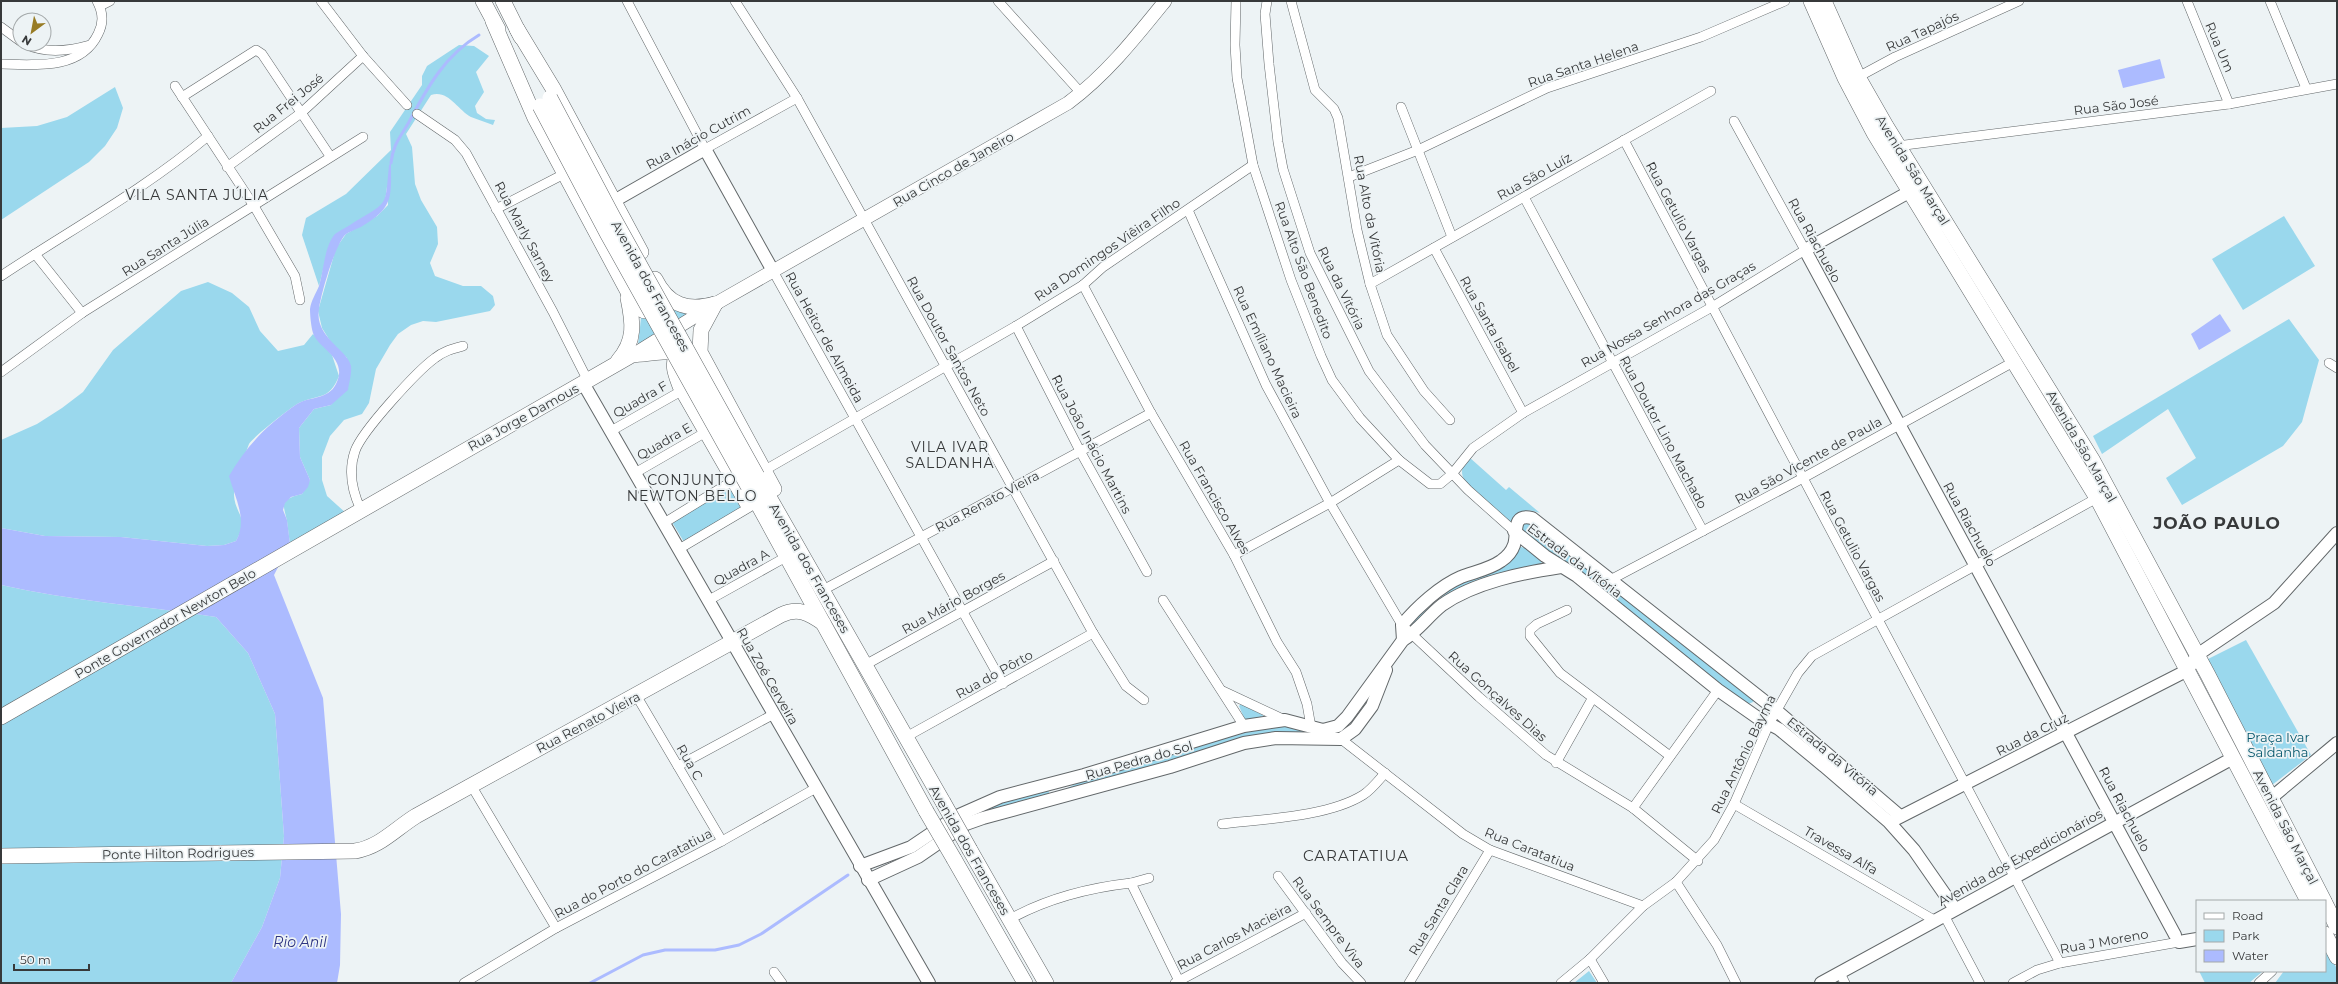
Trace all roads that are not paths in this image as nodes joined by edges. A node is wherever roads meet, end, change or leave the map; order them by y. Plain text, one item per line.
1 (110, 1) edge
2 (321, 1) edge
3 (483, 1) edge
4 (503, 1) edge
5 (628, 1) edge
6 (735, 1) edge
7 (998, 1) edge
8 (1165, 1) edge
9 (1236, 1) edge
10 (1267, 1) edge
11 (1291, 1) edge
12 (1785, 1) edge
13 (1811, 1) edge
14 (1824, 1) edge
15 (2019, 1) edge
16 (2187, 1) edge
17 (2270, 1) edge
18 (98, 3) edge
19 (494, 21) junction
20 (1, 27) edge
21 (517, 29) junction
22 (12, 35) edge
23 (92, 44) junction
24 (52, 50) edge
25 (363, 56) junction
26 (1, 64) edge
27 (1858, 77) junction
28 (2337, 84) edge
29 (175, 86) dead end
30 (2306, 88) junction
31 (1711, 91) dead end
32 (1081, 94) junction
33 (182, 97) junction
34 (797, 98) junction
35 (545, 102) junction
36 (2230, 104) junction
37 (407, 105) dead end
38 (1401, 107) dead end
39 (300, 113) junction
40 (417, 114) dead end
41 (1734, 121) dead end
42 (208, 136) junction
43 (363, 137) dead end
44 (1624, 140) junction
45 (1897, 146) junction
46 (705, 149) junction
47 (1418, 150) junction
48 (330, 156) junction
49 (1253, 165) junction
50 (227, 167) junction
51 (564, 174) junction
52 (1349, 177) junction
53 (1909, 192) junction
54 (1524, 197) junction
55 (614, 201) junction
56 (254, 206) junction
57 (496, 209) junction
58 (1188, 210) junction
59 (864, 220) junction
60 (1452, 237) junction
61 (1434, 248) junction
62 (1805, 250) junction
63 (35, 254) junction
64 (773, 271) junction
65 (1, 276) edge
66 (1370, 284) junction
67 (1083, 286) junction
68 (660, 290) junction
69 (626, 291) junction
70 (300, 300) dead end
71 (715, 304) junction
72 (1712, 307) junction
73 (82, 314) junction
74 (1016, 326) junction
75 (463, 346) dead end
76 (686, 352) junction
77 (632, 355) junction
78 (2015, 361) junction
79 (1612, 362) junction
80 (2329, 363) dead end
81 (614, 366) junction
82 (707, 366) junction
83 (946, 367) junction
84 (2337, 368) edge
85 (1, 372) edge
86 (585, 382) junction
87 (683, 390) junction
88 (1151, 413) junction
89 (1523, 413) junction
90 (855, 419) junction
91 (1450, 420) dead end
92 (1899, 425) junction
93 (611, 431) junction
94 (706, 432) junction
95 (1080, 451) junction
96 (1399, 460) junction
97 (635, 473) junction
98 (1452, 474) junction
99 (751, 478) junction
100 (1803, 478) junction
101 (1013, 487) junction
102 (2097, 498) junction
103 (1330, 503) junction
104 (750, 507) junction
105 (361, 510) junction
106 (664, 523) junction
107 (330, 528) joint
108 (1514, 531) junction
109 (1703, 531) junction
110 (2337, 532) edge
111 (920, 537) junction
112 (679, 549) junction
113 (1234, 555) junction
114 (786, 557) junction
115 (1054, 561) junction
116 (1976, 564) junction
117 (1562, 567) junction
118 (1147, 572) dead end
119 (1612, 579) junction
120 (823, 590) junction
121 (709, 600) junction
122 (1163, 600) dead end
123 (1567, 610) dead end
124 (962, 612) junction
125 (1878, 619) junction
126 (822, 623) junction
127 (1402, 625) junction
128 (1094, 633) junction
129 (1407, 638) junction
130 (733, 643) junction
131 (2198, 655) junction
132 (1389, 661) junction
133 (865, 665) junction
134 (2188, 670) junction
135 (1003, 684) junction
136 (1718, 690) junction
137 (1223, 691) junction
138 (636, 696) junction
139 (1592, 699) junction
140 (1144, 700) dead end
141 (1777, 711) junction
142 (774, 714) junction
143 (1, 717) edge
144 (1285, 720) junction
145 (1769, 724) junction
146 (1244, 726) junction
147 (1319, 732) junction
148 (2067, 732) junction
149 (906, 737) junction
150 (1341, 739) junction
151 (2337, 743) edge
152 (1670, 756) junction
153 (2233, 758) junction
154 (1556, 763) junction
155 (678, 766) junction
156 (1385, 774) junction
157 (1076, 777) junction
158 (1965, 784) junction
159 (471, 785) junction
160 (816, 788) junction
161 (1059, 798) junction
162 (2271, 798) junction
163 (1734, 804) junction
164 (1633, 808) junction
165 (1900, 816) junction
166 (2116, 821) junction
167 (1890, 822) junction
168 (1222, 824) dead end
169 (722, 841) junction
170 (1490, 850) junction
171 (355, 851) joint
172 (1, 856) edge
173 (1698, 860) junction
174 (860, 866) junction
175 (1278, 876) dead end
176 (2014, 876) junction
177 (1150, 878) dead end
178 (868, 880) junction
179 (1676, 882) junction
180 (1131, 883) junction
181 (2307, 900) edge
182 (2323, 900) edge
183 (1643, 906) junction
184 (2326, 906) edge
185 (1955, 908) junction
186 (1306, 913) junction
187 (1939, 918) junction
188 (1010, 919) junction
189 (2337, 927) edge
190 (556, 928) junction
191 (2326, 936) edge
192 (2177, 938) junction
193 (2196, 939) edge
194 (2337, 957) edge
195 (1590, 958) junction
196 (2060, 963) junction
197 (774, 972) dead end
198 (2271, 972) edge
199 (1842, 978) edge
200 (2016, 981) edge
201 (1177, 982) edge
202 (464, 983) edge
203 (782, 983) edge
204 (929, 983) edge
205 (1025, 983) edge
206 (1046, 983) edge
207 (1360, 983) edge
208 (1409, 983) edge
209 (1561, 983) edge
210 (1604, 983) edge
211 (1736, 983) edge
212 (1821, 983) edge
213 (1980, 983) edge
214 (2259, 983) edge

1 - 18 street
2 - 25 street
3 - 19 main road, Avenida dos Franceses
4 - 21 main road, Avenida dos Franceses
5 - 46 street, Rua Heitor de Almeida
6 - 34 street, Rua Doutor Santos Neto
7 - 32 street
8 - 32 main road, Rua Cinco de Janeiro
9 - 49 street, Rua Alto São Benedito
10 - 98 street, Rua da Vitória
11 - 52 street, Rua Alto da Vitória
12 - 47 street, Rua Santa Helena
13 - 53 main road, Avenida São Marçal
14 - 27 main road, Avenida São Marçal
15 - 27 street, Rua Tapajós
16 - 36 street, Rua Um
17 - 30 street
18 - 23 street
19 - 35 main road, Avenida dos Franceses
19 - 51 main road
20 - 22 street
21 - 35 main road, Avenida dos Franceses
21 - 55 main road
23 - 24 street
23 - 26 street
25 - 37 street
25 - 39 street, Rua Frei José
27 - 45 main road, Avenida São Marçal
28 - 30 street, Rua São José
29 - 33 street
30 - 36 street, Rua São José
31 - 44 street, Rua São Luíz
32 - 59 main road, Rua Cinco de Janeiro
33 - 39 street
33 - 42 street
34 - 46 street, Rua Inácio Cutrim
34 - 59 street, Rua Doutor Santos Neto
35 - 99 main road, Avenida dos Franceses, bridge
36 - 45 street, Rua São José
38 - 47 street
39 - 48 street
39 - 50 street, Rua Frei José
40 - 57 street, Rua Marly Sarney
41 - 62 street, Rua Riachuelo
42 - 50 street
42 - 63 street
43 - 48 street, Rua Santa Júlia
44 - 54 street, Rua São Luíz
44 - 72 street, Rua Getulio Vargas
45 - 131 main road, Avenida São Marçal
46 - 55 street, Rua Inácio Cutrim
46 - 64 street, Rua Heitor de Almeida
47 - 52 street, Rua Santa Helena
47 - 60 street
48 - 56 street, Rua Santa Júlia
49 - 58 street, Rua Domingos Viêira Filho
49 - 96 street, Rua Alto São Benedito
50 - 56 street
51 - 57 street
51 - 69 main road
52 - 66 street, Rua Alto da Vitória
53 - 62 street, Rua Nossa Senhora das Graças
53 - 78 main road, Avenida São Marçal
54 - 60 street, Rua São Luíz
54 - 79 street, Rua Doutor Lino Machado
55 - 68 main road
56 - 70 street
56 - 73 street, Rua Santa Júlia
57 - 86 street, Rua Marly Sarney
58 - 67 street, Rua Domingos Viêira Filho
58 - 103 street, Rua Emíliano Macieira
59 - 64 main road, Rua Cinco de Janeiro
59 - 83 street, Rua Doutor Santos Neto
60 - 61 street, Rua São Luíz
61 - 66 street, Rua São Luíz
61 - 89 street, Rua Santa Isabel
62 - 72 street, Rua Nossa Senhora das Graças
62 - 92 street, Rua Riachuelo
63 - 65 street
63 - 73 street
64 - 71 main road, Rua Cinco de Janeiro
64 - 90 street, Rua Heitor de Almeida
66 - 91 street, Rua Alto da Vitória
67 - 74 street, Rua Domingos Viêira Filho
67 - 88 street, Rua Francisco Alves
68 - 69 main road
68 - 71 main road
69 - 81 main road
71 - 77 main road, Rua Jorge Damous
71 - 82 main road
72 - 79 street, Rua Nossa Senhora das Graças
72 - 100 street, Rua Getulio Vargas
73 - 85 street, Rua Santa Júlia
74 - 83 street, Rua Domingos Viêira Filho
74 - 95 street, Rua João Inácio Martins
75 - 105 street
76 - 77 main road
76 - 82 main road
76 - 87 main road
77 - 81 main road, Rua Jorge Damous
78 - 92 street, Rua São Vicente de Paula
78 - 102 main road, Avenida São Marçal
79 - 89 street, Rua Nossa Senhora das Graças
79 - 109 street, Rua Doutor Lino Machado
80 - 84 street
81 - 86 main road, Rua Jorge Damous
82 - 99 main road
83 - 90 street, Rua Domingos Viêira Filho
83 - 101 street, Rua Doutor Santos Neto
86 - 93 street, Rua Zoé Cerveira
86 - 105 main road, Rua Jorge Damous
87 - 93 street, Quadra F
87 - 94 main road
88 - 95 street, Rua Renato Vieira
88 - 113 street, Rua Francisco Alves
89 - 98 street, Rua Nossa Senhora das Graças
90 - 99 street, Rua Domingos Viêira Filho
90 - 111 street, Rua Heitor de Almeida
92 - 100 street, Rua São Vicente de Paula
92 - 116 street, Rua Riachuelo
93 - 97 street, Rua Zoé Cerveira
94 - 97 street, Quadra E
94 - 99 main road
95 - 101 street, Rua Renato Vieira
95 - 118 street, Rua João Inácio Martins
96 - 98 street, Rua Alto São Benedito
96 - 103 street
97 - 106 street, Rua Zoé Cerveira
98 - 108 street, Rua da Vitória
99 - 104 main road
99 - 106 street, Rua Domingos Viêira Filho
99 - 114 main road, Avenida dos Franceses
99 - 120 main road, Avenida dos Franceses
100 - 109 street, Rua São Vicente de Paula
100 - 125 street, Rua Getulio Vargas
101 - 111 street, Rua Renato Vieira
101 - 115 street, Rua Doutor Santos Neto
102 - 116 street, Rua Antônio Bayma
102 - 134 main road, Avenida São Marçal
103 - 113 street
103 - 127 street
104 - 112 street
104 - 114 main road
105 - 107 main road, Rua Jorge Damous
106 - 112 street, Rua Zoé Cerveira
107 - 143 main road, Ponte Governador Newton Belo
108 - 117 street, Estrada da Vitória
108 - 119 street, Estrada da Vitória
108 - 127 street
109 - 119 street, Rua São Vicente de Paula
110 - 131 street
111 - 120 street, Rua Renato Vieira
111 - 124 street, Rua Heitor de Almeida
112 - 121 street, Rua Zoé Cerveira
113 - 147 street, Rua Francisco Alves
114 - 121 street, Quadra A
114 - 126 main road, Avenida dos Franceses
115 - 124 street, Rua Mário Borges
115 - 128 street, Rua Doutor Santos Neto
116 - 125 street, Rua Antônio Bayma
116 - 148 street, Rua Riachuelo
117 - 129 street, Rua Pedra do Sol
117 - 136 street, Estrada da Vitória
119 - 141 street, Estrada da Vitória
120 - 133 main road, Avenida dos Franceses
121 - 130 street, Rua Zoé Cerveira
122 - 137 street
123 - 139 street
124 - 133 street, Rua Mário Borges
124 - 135 street, Rua Heitor de Almeida
125 - 141 street, Rua Antônio Bayma
125 - 158 street, Rua Getulio Vargas
126 - 130 main road, Rua Renato Vieira
126 - 205 main road, Avenida dos Franceses, bridge
127 - 129 street
128 - 135 street, Rua do Pôrto
128 - 140 street, Rua Doutor Santos Neto
129 - 132 street, Rua Pedra do Sol
129 - 154 street, Rua Gonçalves Dias
130 - 138 main road, Rua Renato Vieira
130 - 142 street, Rua Zoé Cerveira
131 - 134 street
131 - 162 main road, Avenida São Marçal
132 - 147 street, Rua Pedra do Sol
132 - 150 street, Rua Pedra do Sol
133 - 149 main road, Avenida dos Franceses
134 - 148 street, Rua da Cruz
134 - 153 main road, Avenida São Marçal
135 - 149 street, Rua do Pôrto
136 - 145 street, Estrada da Vitória
136 - 152 street
137 - 144 street
137 - 146 street
138 - 155 street, Rua C
138 - 159 main road, Rua Renato Vieira
139 - 152 street
139 - 154 street
141 - 145 street, Rua Antônio Bayma
141 - 165 street, Estrada da Vitória
142 - 155 street
142 - 160 street, Rua Zoé Cerveira
144 - 146 street, Rua Pedra do Sol
144 - 147 street, Rua Pedra do Sol
145 - 163 street, Rua Antônio Bayma
145 - 167 street, Estrada da Vitória
146 - 157 street, Rua Pedra do Sol
147 - 150 street, Rua Pedra do Sol
147 - 161 street, Rua Pedra do Sol
148 - 158 street, Rua da Cruz
148 - 166 street, Rua Riachuelo
149 - 188 main road, Avenida dos Franceses, bridge
150 - 156 street, Rua Caratatiua
151 - 162 street
152 - 164 street
153 - 166 street, Avenida dos Expedicionários
153 - 181 main road, Avenida São Marçal
154 - 164 street, Rua Gonçalves Dias
155 - 169 street, Rua C
156 - 168 street
156 - 170 street, Rua Caratatiua
157 - 161 street
157 - 174 street, Rua Pedra do Sol
158 - 165 street, Rua da Cruz
158 - 176 street, Rua Getulio Vargas
159 - 171 main road, Rua Renato Vieira
159 - 190 street
160 - 169 street, Rua do Porto do Caratatiua
160 - 174 street, Rua Zoé Cerveira
161 - 178 street, Rua Pedra do Sol
162 - 182 main road, Avenida São Marçal
163 - 173 street, Rua Antônio Bayma
163 - 187 street, Travessa Alfa
164 - 173 street, Rua Gonçalves Dias
165 - 167 street, Rua da Cruz
166 - 176 street, Avenida dos Expedicionários
166 - 192 street, Rua Riachuelo
167 - 185 street, Estrada da Vitória
169 - 190 street, Rua do Porto do Caratatiua
170 - 183 street, Rua Caratatiua
170 - 208 street, Rua Santa Clara
171 - 172 main road, Ponte Hilton Rodrigues
173 - 179 street, Rua Antônio Bayma
174 - 178 street, Rua Zoé Cerveira
175 - 186 street, Rua Sempre Viva
176 - 185 street, Avenida dos Expedicionários
176 - 196 street, Rua Getulio Vargas
177 - 180 street
178 - 204 street, Rua Zoé Cerveira
179 - 183 street, Rua Antônio Bayma
179 - 211 street
180 - 188 street
180 - 201 street
183 - 195 street, Rua Antônio Bayma
184 - 189 main road, Avenida São Marçal
185 - 187 street, Avenida dos Expedicionários
186 - 201 street, Rua Carlos Macieira
186 - 207 street, Rua Sempre Viva
187 - 199 street, Avenida dos Expedicionários
187 - 213 street
188 - 206 main road, Avenida dos Franceses
190 - 202 street, Rua do Porto do Caratatiua
191 - 194 main road
192 - 193 street, Rua J Moreno
192 - 196 street, Rua J Moreno
195 - 209 street, Rua Antônio Bayma
195 - 210 street
196 - 200 street, Rua J Moreno
197 - 203 street
198 - 214 street
199 - 212 street, Avenida dos Expedicionários

